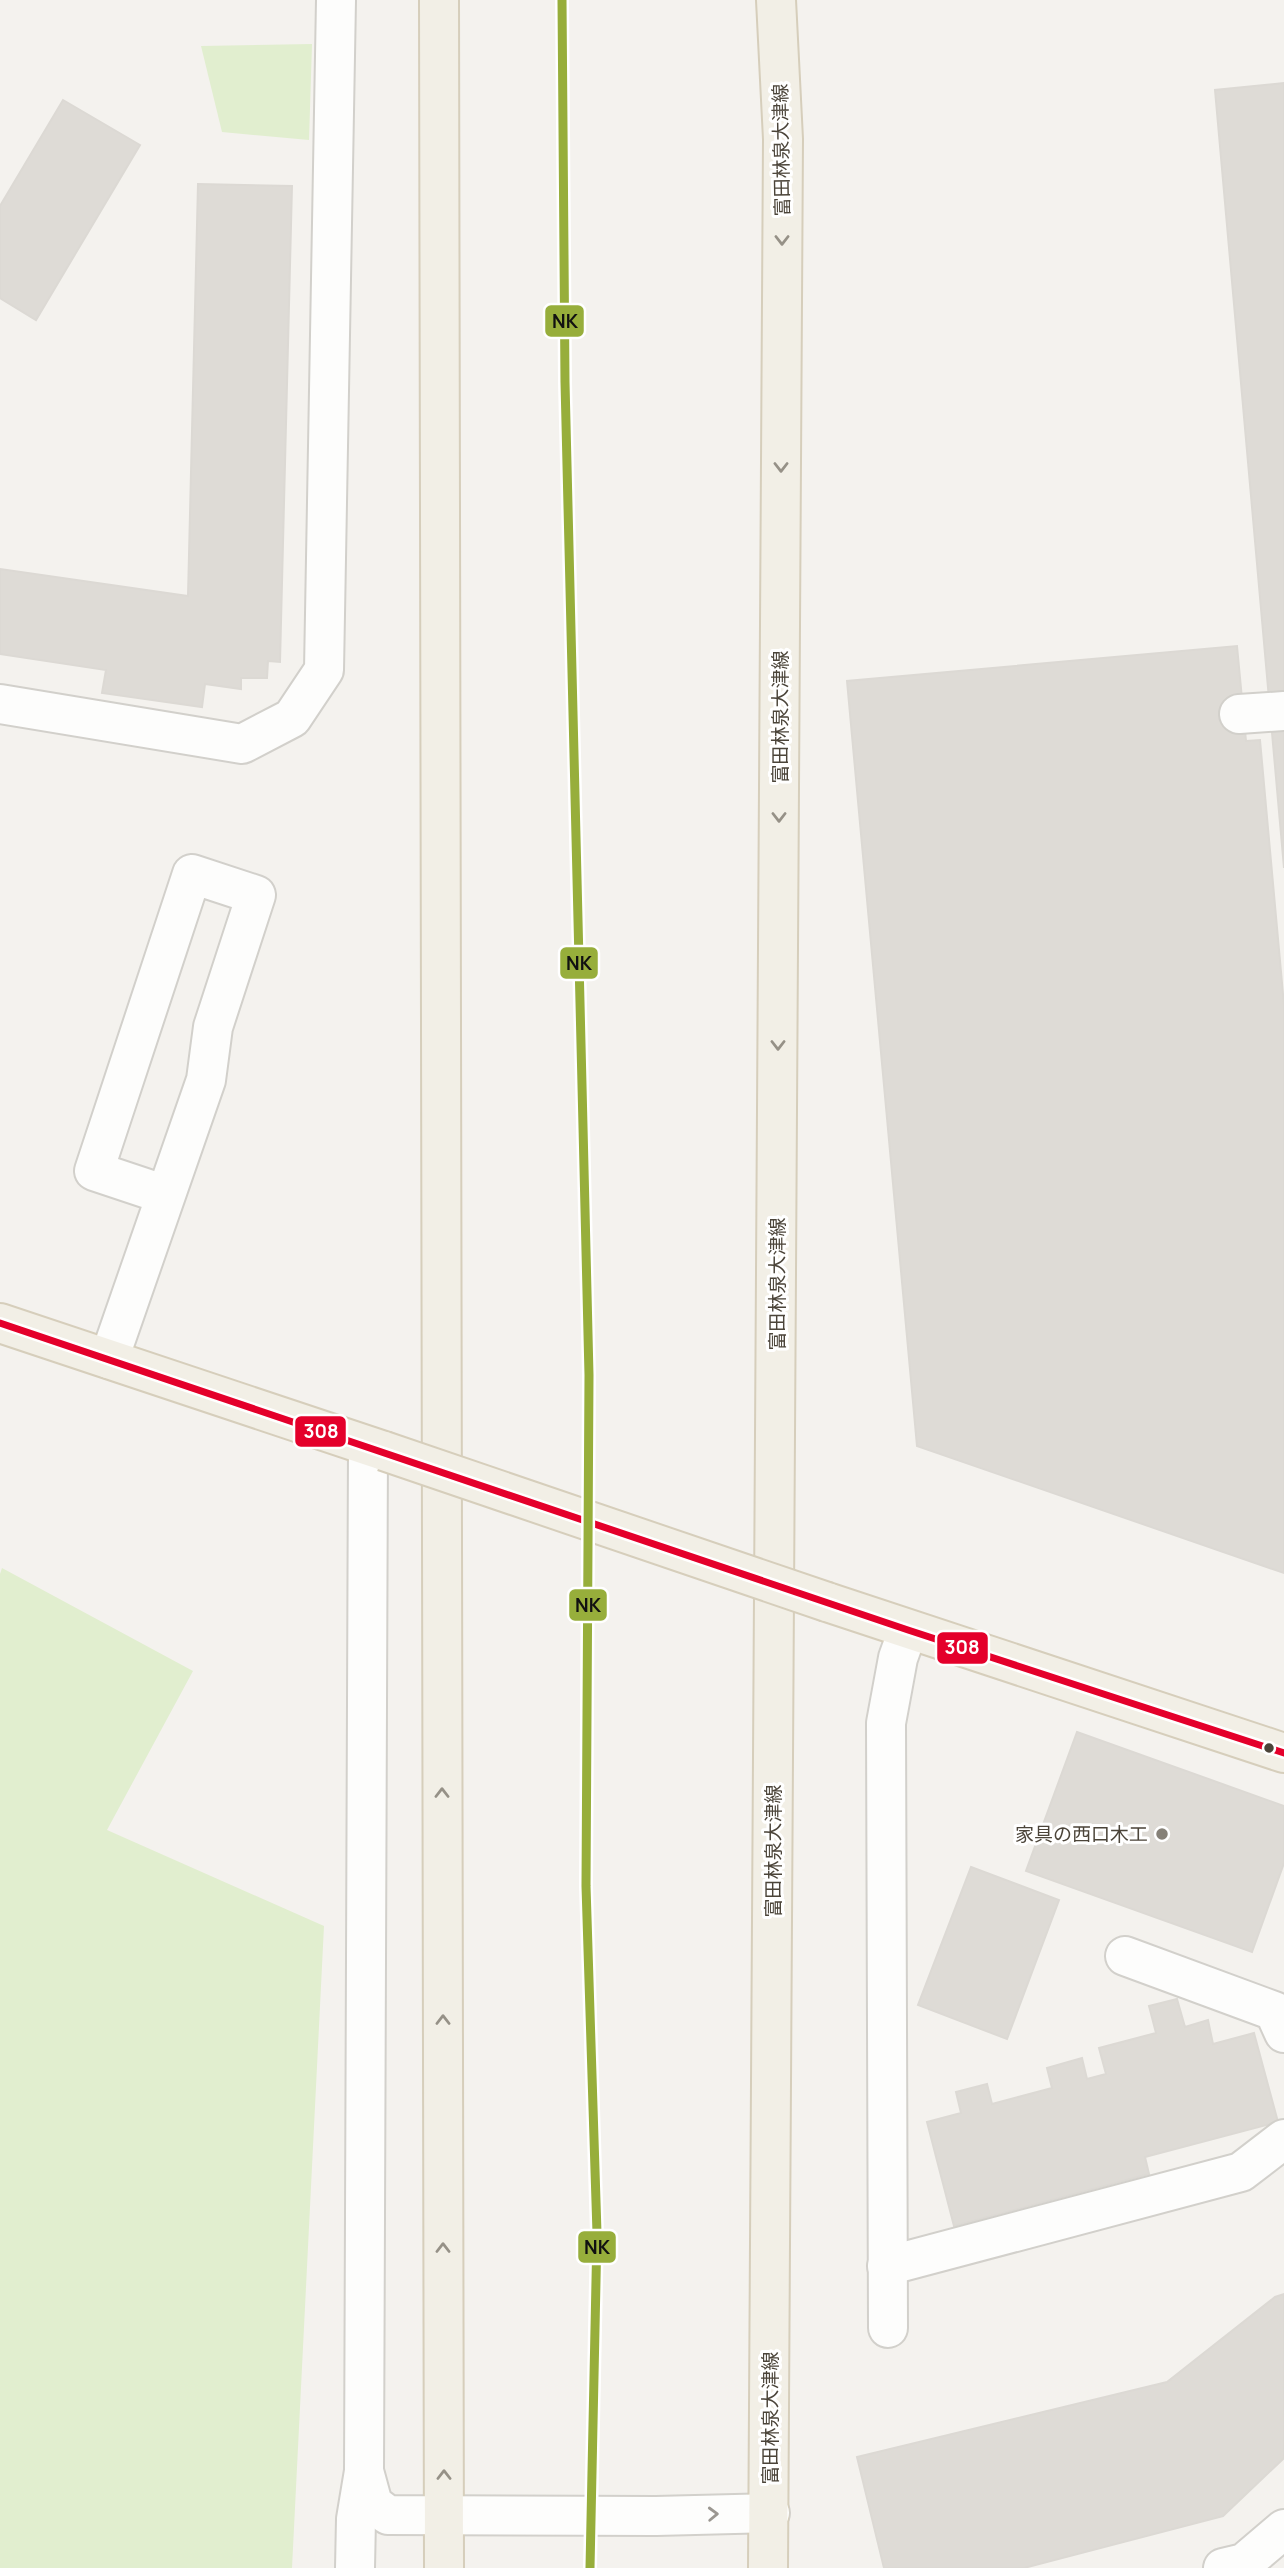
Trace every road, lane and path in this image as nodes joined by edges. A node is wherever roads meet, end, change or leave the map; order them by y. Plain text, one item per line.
1 (336, 0) edge
2 (439, 0) edge
3 (776, 0) edge
4 (788, 0) edge
5 (783, 139) junction
6 (0, 704) edge
7 (1284, 710) edge
8 (1239, 714) dead end
9 (166, 1195) junction
10 (7, 1332) edge
11 (109, 1359) junction
12 (376, 1449) junction
13 (908, 1630) junction
14 (1284, 1753) edge
15 (1125, 1956) dead end
16 (1284, 2033) edge
17 (1284, 2139) edge
18 (887, 2266) junction
19 (888, 2328) dead end
20 (364, 2471) junction
21 (770, 2513) junction
22 (444, 2516) junction
23 (1284, 2529) edge
24 (355, 2568) edge
25 (444, 2568) edge
26 (768, 2568) edge
27 (1223, 2568) edge

1 - 6 street
22 -> 2 main road
3 - 5 main road, 富田林泉大津線
4 - 5 main road
5 -> 21 main road, 富田林泉大津線
7 - 8 street
9 - 9 street
9 - 11 street
10 - 11 main road
11 - 12 main road
12 - 13 main road, bridge
12 - 20 street
13 - 14 main road
13 - 18 street
15 - 16 street
17 - 18 street
18 - 19 street
20 - 22 street
20 - 24 street
22 -> 21 street
21 - 26 main road, 富田林泉大津線
22 - 25 main road
23 - 27 street

